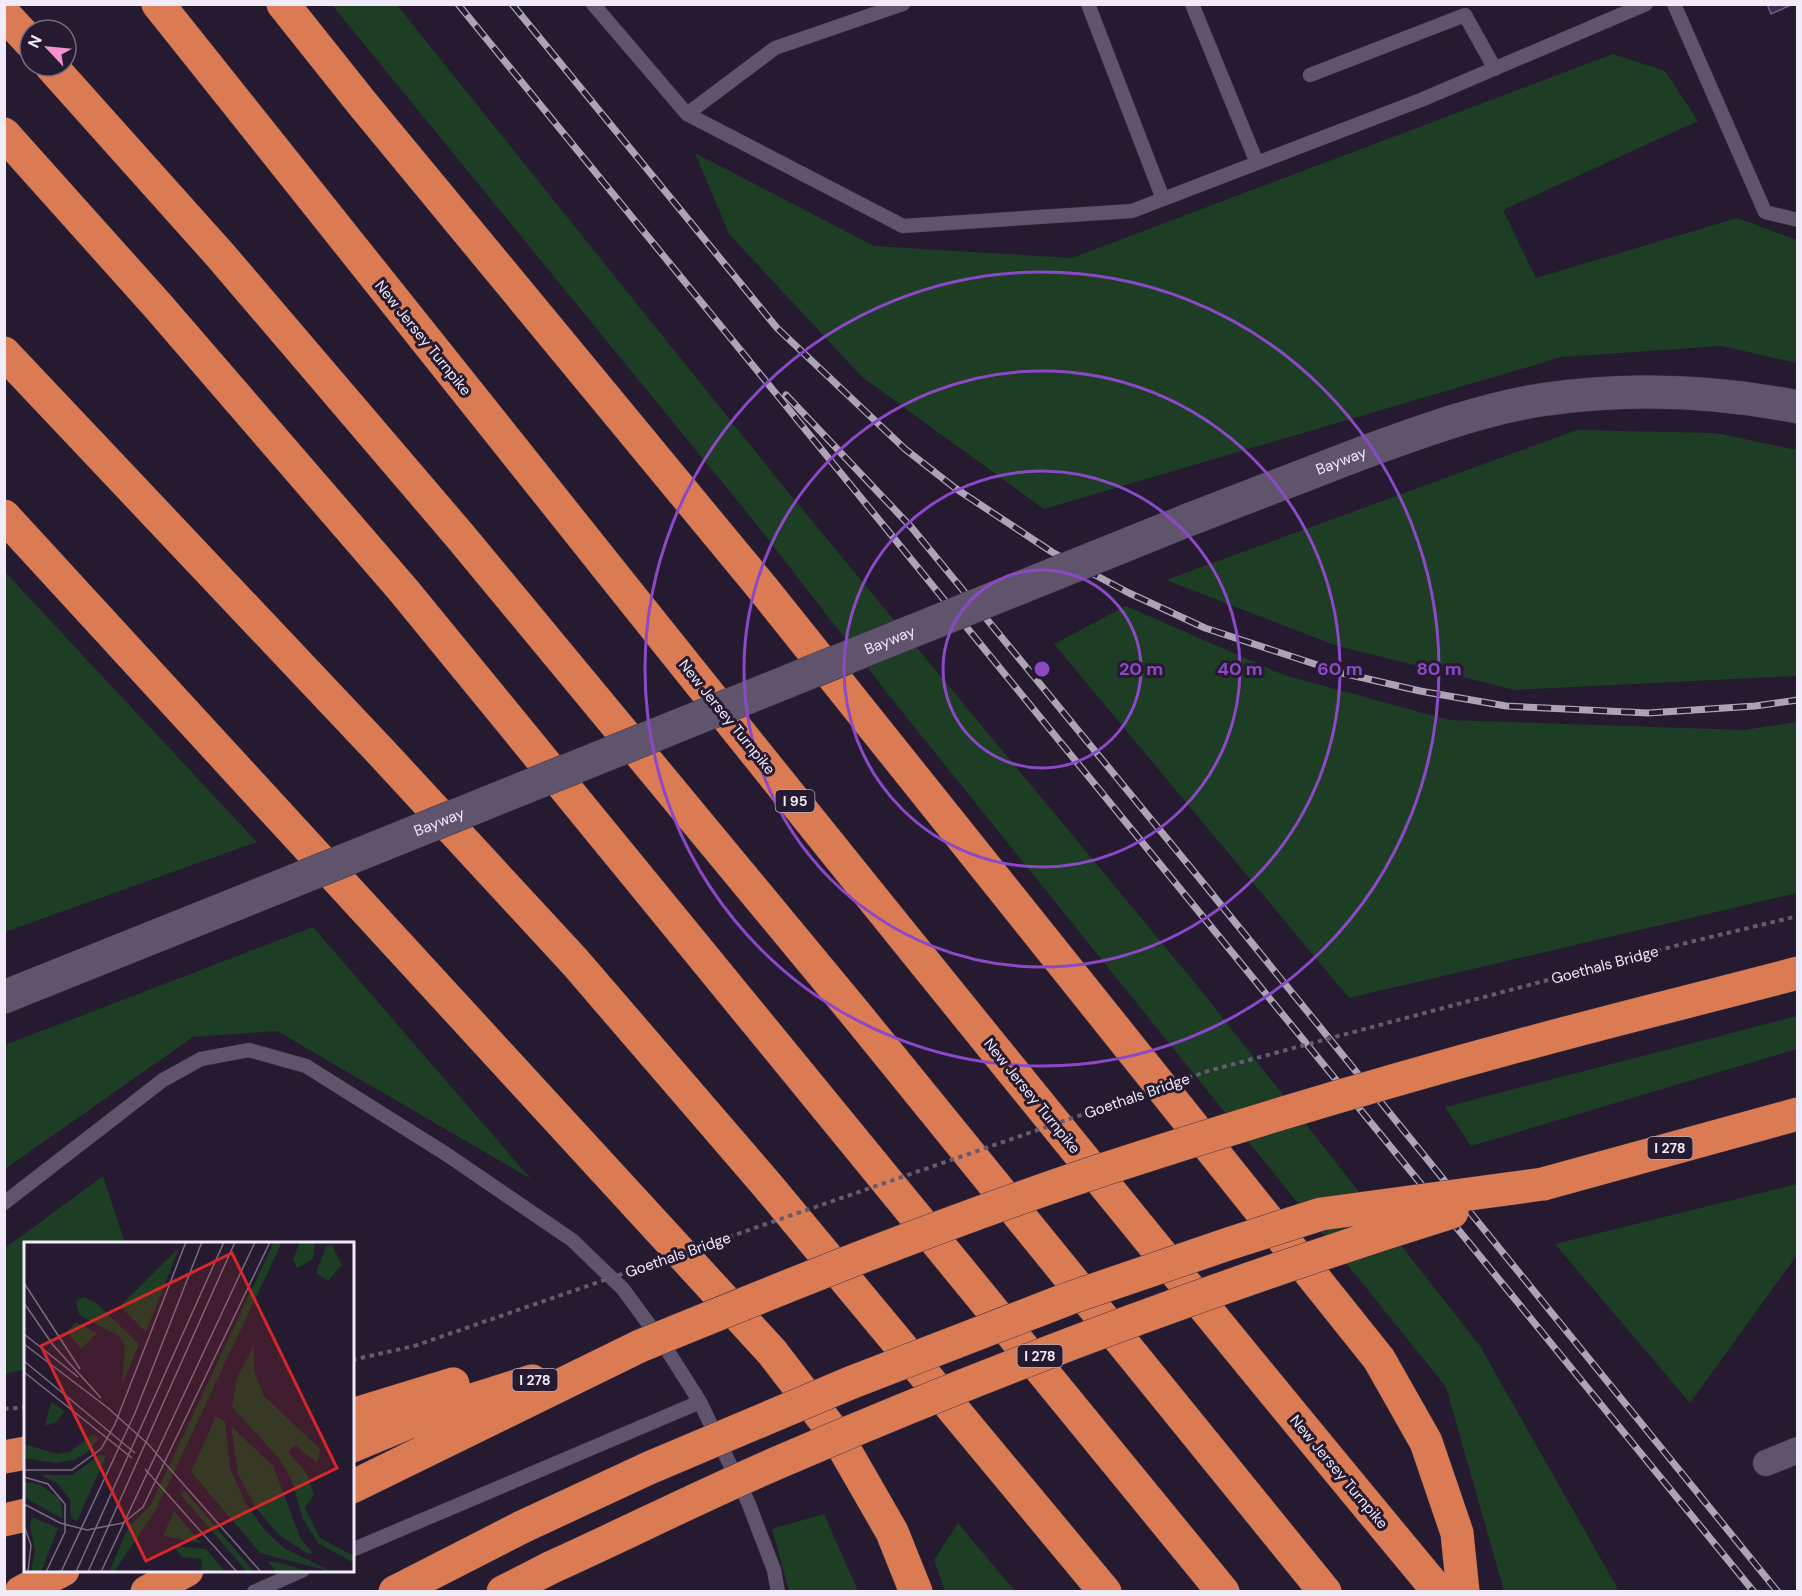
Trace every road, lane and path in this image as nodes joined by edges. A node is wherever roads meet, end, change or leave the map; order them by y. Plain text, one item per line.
1 (158, 4) edge
2 (283, 4) edge
3 (593, 4) edge
4 (903, 4) edge
5 (1088, 4) edge
6 (1192, 4) edge
7 (1646, 4) edge
8 (1674, 4) edge
9 (4, 14) edge
10 (18, 29) edge
11 (1495, 69) junction
12 (1310, 75) dead end
13 (62, 78) edge
14 (687, 114) junction
15 (4, 134) edge
16 (1257, 163) junction
17 (1163, 200) junction
18 (1797, 220) edge
19 (4, 353) edge
20 (1797, 407) edge
21 (4, 516) edge
22 (1797, 916) edge
23 (1797, 973) edge
24 (4, 997) edge
25 (1797, 1114) edge
26 (1543, 1184) junction
27 (4, 1203) edge
28 (640, 1346) junction
29 (354, 1360) edge
30 (354, 1398) edge
31 (700, 1402) junction
32 (424, 1403) junction
33 (24, 1407) edge
34 (4, 1409) edge
35 (354, 1415) edge
36 (354, 1445) edge
37 (1797, 1450) edge
38 (24, 1453) edge
39 (4, 1457) edge
40 (1766, 1463) dead end
41 (354, 1486) edge
42 (24, 1515) edge
43 (4, 1520) edge
44 (354, 1549) edge
45 (59, 1572) edge
46 (183, 1572) edge
47 (299, 1572) edge
48 (21, 1592) edge
49 (147, 1592) edge
50 (254, 1592) edge
51 (395, 1592) edge
52 (503, 1592) edge
53 (778, 1592) edge
54 (916, 1592) edge
55 (1105, 1592) edge
56 (1223, 1592) edge
57 (1325, 1592) edge
58 (1439, 1592) edge
59 (1462, 1592) edge

1 - 58 highway, New Jersey Turnpike / I 95
2 - 59 highway
3 - 14 lane
4 - 14 lane
5 - 17 lane
6 - 16 lane
7 - 11 lane
8 - 18 lane
9 - 10 highway
11 - 12 lane
11 - 16 lane
13 - 57 highway
14 - 17 lane
15 - 56 highway
16 - 17 lane
19 - 55 highway
20 - 24 street, Bayway, bridge
21 - 54 highway
22 - 29 path, Goethals Bridge, bridge
23 - 28 highway, bridge
25 - 26 highway, I 278
26 - 51 highway, bridge
26 - 52 highway, I 278, bridge
27 - 31 lane
28 - 32 highway
28 - 41 highway
30 - 32 highway
31 - 44 lane
31 - 53 lane
32 - 35 highway
32 - 36 highway
33 - 34 path
37 - 40 street
38 - 39 highway
42 - 43 highway
45 - 48 highway
46 - 49 highway
47 - 50 lane

